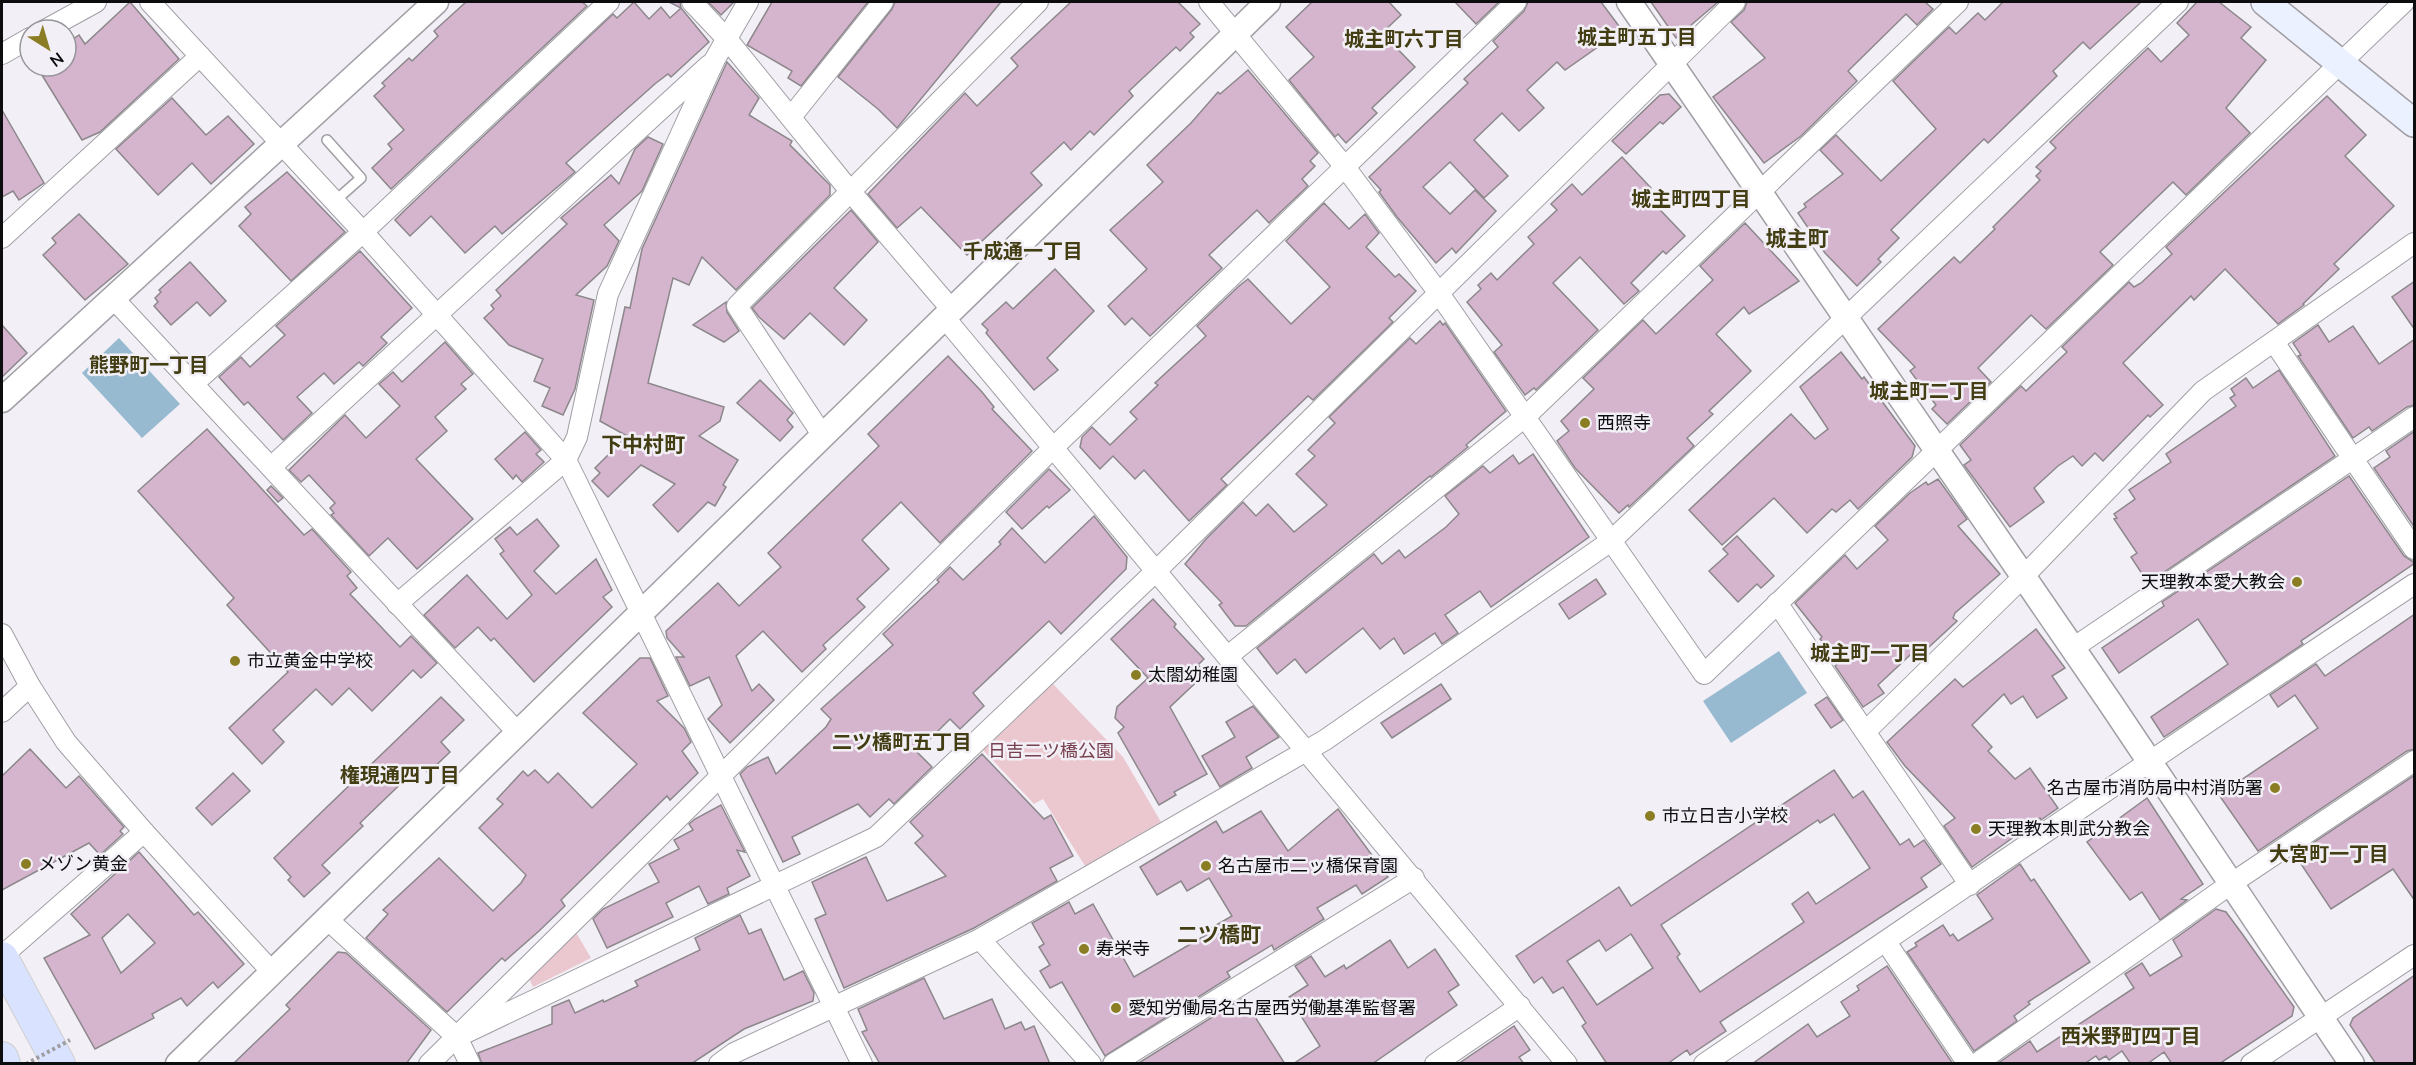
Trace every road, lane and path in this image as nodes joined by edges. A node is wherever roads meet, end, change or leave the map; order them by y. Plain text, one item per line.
1 (96, 2) edge
2 (150, 2) edge
3 (436, 2) edge
4 (609, 2) edge
5 (692, 2) edge
6 (748, 2) edge
7 (883, 2) edge
8 (1038, 2) edge
9 (1209, 2) edge
10 (1268, 2) edge
11 (1516, 2) edge
12 (1629, 2) edge
13 (1735, 2) edge
14 (1958, 2) edge
15 (2178, 2) edge
16 (2265, 2) edge
17 (2404, 2) edge
18 (67, 18) edge
19 (1235, 33) junction
20 (727, 39) junction
21 (18, 45) edge
22 (2, 54) edge
23 (200, 56) junction
24 (715, 59) junction
25 (1672, 63) junction
26 (2341, 64) junction
27 (791, 117) junction
28 (2415, 123) edge
29 (327, 140) dead end
30 (281, 144) junction
31 (1345, 167) junction
32 (850, 191) junction
33 (1760, 191) junction
34 (335, 201) junction
35 (363, 232) junction
36 (2, 238) edge
37 (2415, 243) edge
38 (1438, 292) junction
39 (113, 298) junction
40 (436, 313) junction
41 (948, 313) junction
42 (1846, 316) junction
43 (2274, 342) junction
44 (193, 384) junction
45 (2, 400) edge
46 (1526, 416) junction
47 (2415, 417) edge
48 (823, 436) junction
49 (1053, 448) junction
50 (1936, 448) junction
51 (566, 460) junction
52 (2354, 460) junction
53 (271, 467) junction
54 (1611, 541) junction
55 (2415, 549) edge
56 (1156, 571) junction
57 (2024, 576) junction
58 (2415, 584) edge
59 (1778, 603) junction
60 (397, 604) junction
61 (640, 615) junction
62 (2, 634) edge
63 (2073, 648) junction
64 (1228, 656) junction
65 (30, 686) junction
66 (2, 712) edge
67 (1866, 731) junction
68 (518, 733) junction
69 (1306, 750) junction
70 (2149, 759) junction
71 (2415, 761) edge
72 (721, 774) junction
73 (144, 832) junction
74 (1414, 878) junction
75 (2232, 883) junction
76 (1970, 885) junction
77 (775, 888) junction
78 (327, 919) junction
79 (980, 939) junction
80 (1886, 942) junction
81 (2415, 955) edge
82 (2, 957) edge
83 (272, 972) junction
84 (1520, 1006) junction
85 (834, 1007) junction
86 (2321, 1017) junction
87 (457, 1037) junction
88 (64, 1052) edge
89 (2, 1058) edge
90 (4, 1064) edge
91 (26, 1064) edge
92 (178, 1064) edge
93 (429, 1064) edge
94 (470, 1064) edge
95 (719, 1064) edge
96 (862, 1064) edge
97 (1091, 1064) edge
98 (1113, 1064) edge
99 (1436, 1064) edge
100 (1567, 1064) edge
101 (1704, 1064) edge
102 (1968, 1064) edge
103 (1976, 1064) edge
104 (2251, 1064) edge
105 (2352, 1064) edge

1 - 18 street
2 - 23 street
3 - 30 street
4 - 35 street
5 - 20 street
6 - 20 street
7 - 27 street
8 - 32 street
9 - 19 street
10 - 19 street
11 - 31 street
12 - 25 street
13 - 25 street
14 - 33 street
15 - 42 street
16 - 26 main road
17 - 26 street
19 - 31 street
19 - 41 street
20 - 24 street
20 - 27 street
21 - 22 street
23 - 30 street
23 - 36 street
24 - 40 street
24 - 51 street
25 - 33 street
25 - 38 street
26 - 28 main road
26 - 50 street
27 - 32 street
29 - 34 lane
30 - 34 street
30 - 39 street
31 - 38 street
31 - 49 street
32 - 41 street
32 - 48 street
33 - 42 street
33 - 46 street
34 - 35 street
35 - 40 street
35 - 44 street
37 - 43 street
38 - 46 street
38 - 56 street
39 - 44 street
39 - 45 street
40 - 51 street
40 - 53 street
41 - 48 street
41 - 49 street
42 - 50 street
42 - 54 street
43 - 52 street
43 - 57 street
44 - 53 street
46 - 54 street
46 - 64 street
47 - 52 street
48 - 61 street
49 - 56 street
49 - 72 street
50 - 57 street
50 - 59 street
51 - 60 street
51 - 61 street
52 - 55 street
52 - 63 street
53 - 60 street
54 - 59 street
54 - 69 street
56 - 64 street
56 - 77 street
57 - 63 street
57 - 67 street
58 - 70 street
59 - 67 street
60 - 68 street
61 - 68 street
61 - 72 street
62 - 65 street
63 - 70 street
64 - 69 street
65 - 66 street
65 - 73 street
67 - 76 street
68 - 78 street
69 - 74 street
69 - 79 street
70 - 75 street
70 - 76 street
71 - 75 street
72 - 77 street
72 - 87 street
73 - 82 street
73 - 83 street
74 - 84 street
74 - 98 street
75 - 86 street
75 - 103 street
76 - 80 street
77 - 85 street
77 - 87 street
78 - 83 street
78 - 87 street
79 - 85 street
79 - 97 street
80 - 101 street
80 - 102 street
81 - 86 street
82 - 88 main road
83 - 92 street
84 - 99 street
84 - 100 street
85 - 95 street
85 - 96 street
86 - 104 street
86 - 105 street
87 - 93 street
87 - 94 street
88 - 91 path, bridge
89 - 90 main road

